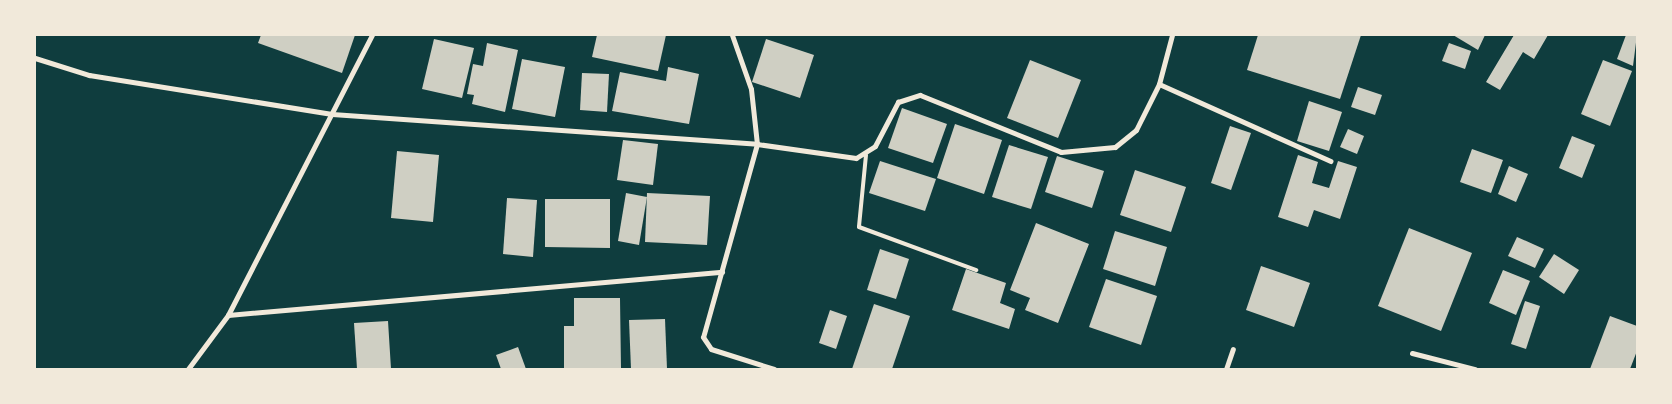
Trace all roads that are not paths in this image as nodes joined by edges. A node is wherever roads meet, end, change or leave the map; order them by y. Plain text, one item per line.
1 (372, 35) edge
2 (732, 35) edge
3 (1172, 35) edge
4 (35, 58) edge
5 (1159, 84) junction
6 (332, 114) junction
7 (757, 144) junction
8 (866, 155) junction
9 (1330, 161) dead end
10 (976, 270) dead end
11 (722, 272) junction
12 (228, 315) junction
13 (1233, 349) dead end
14 (1412, 353) dead end
15 (188, 369) edge
16 (774, 369) edge
17 (1226, 369) edge
18 (1475, 369) edge

1 - 6 street
2 - 7 street
3 - 5 street
4 - 6 street
5 - 8 street
5 - 9 street
6 - 7 street
6 - 12 street
7 - 8 street
7 - 11 street
8 - 10 lane
11 - 12 street
11 - 16 street
12 - 15 street
13 - 17 street
14 - 18 street

